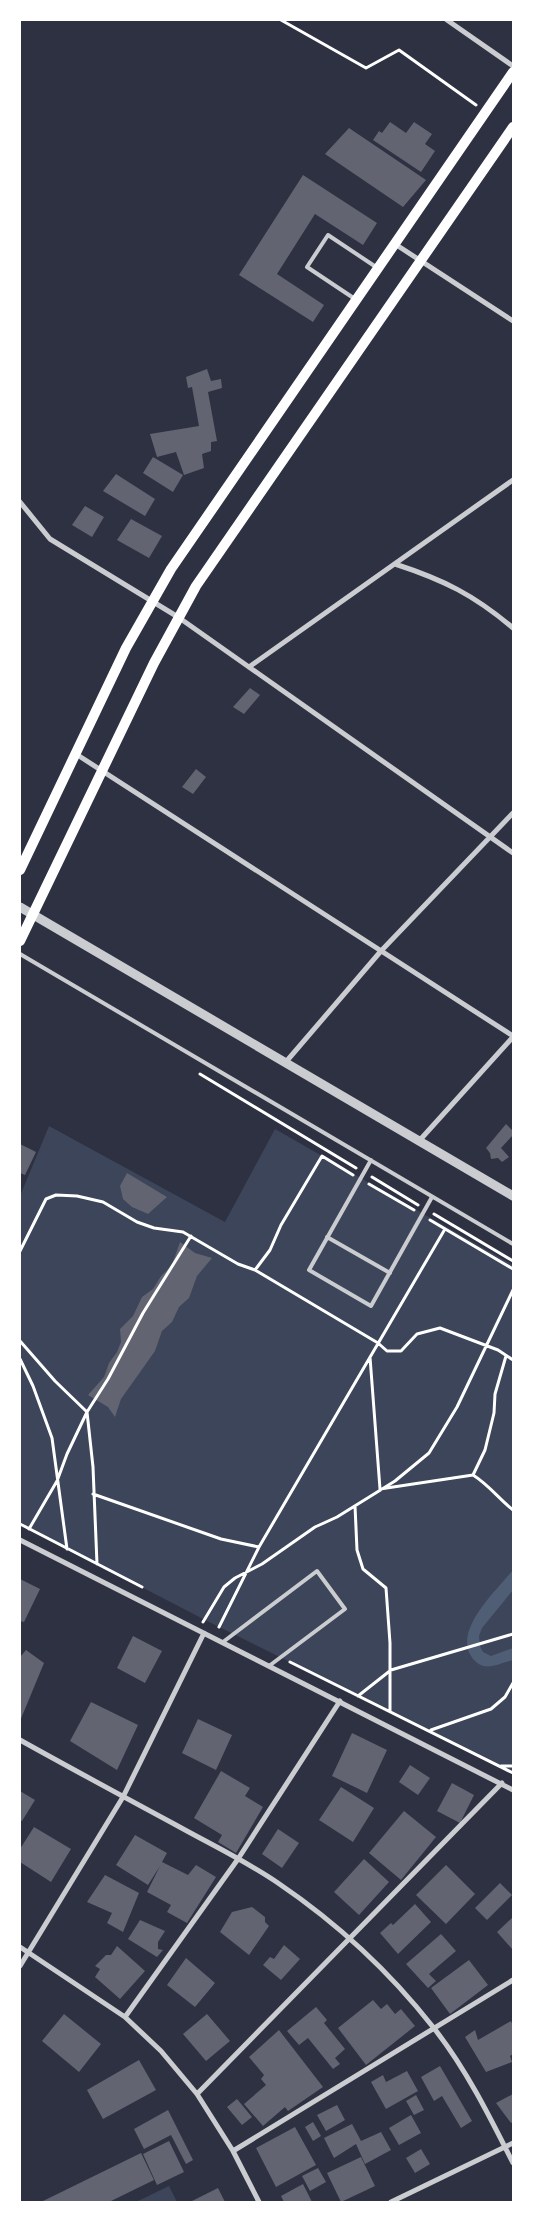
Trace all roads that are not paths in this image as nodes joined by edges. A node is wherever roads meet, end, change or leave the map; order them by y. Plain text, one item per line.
1 (447, 20) edge
2 (513, 66) edge
3 (513, 72) edge
4 (513, 127) edge
5 (395, 243) junction
6 (422, 261) junction
7 (378, 269) junction
8 (357, 300) junction
9 (513, 321) edge
10 (513, 480) edge
11 (20, 502) edge
12 (395, 564) junction
13 (152, 602) junction
14 (178, 617) junction
15 (513, 628) edge
16 (249, 668) junction
17 (76, 754) junction
18 (102, 770) junction
19 (513, 813) edge
20 (490, 836) junction
21 (513, 853) edge
22 (20, 870) edge
23 (20, 907) edge
24 (32, 914) junction
25 (20, 941) edge
26 (381, 951) junction
27 (20, 954) edge
28 (513, 1036) edge
29 (285, 1063) junction
30 (419, 1141) junction
31 (370, 1160) junction
32 (513, 1196) edge
33 (432, 1197) junction
34 (327, 1237) junction
35 (513, 1244) edge
36 (390, 1273) junction
37 (20, 1540) edge
38 (204, 1633) junction
39 (222, 1642) junction
40 (269, 1666) junction
41 (340, 1701) junction
42 (20, 1740) edge
43 (502, 1783) junction
44 (513, 1790) edge
45 (123, 1796) junction
46 (238, 1858) junction
47 (350, 1938) junction
48 (20, 1947) edge
49 (29, 1953) junction
50 (20, 1966) edge
51 (513, 1980) edge
52 (125, 2017) junction
53 (434, 2028) junction
54 (197, 2094) junction
55 (513, 2143) edge
56 (505, 2147) junction
57 (234, 2151) junction
58 (513, 2163) edge
59 (259, 2202) edge
60 (391, 2202) edge

1 - 2 street
3 - 5 main road
4 - 6 main road
5 - 6 street
5 - 7 main road
6 - 9 street
6 - 14 main road
7 - 8 main road
7 - 8 lane
8 - 13 main road
10 - 12 street
11 - 13 street
12 - 15 street
12 - 16 street
13 - 14 street
13 - 17 main road
14 - 16 street
14 - 18 main road
16 - 20 street
17 - 18 street
17 - 22 main road
18 - 24 main road
18 - 26 street
19 - 20 street
20 - 21 street
20 - 26 street
23 - 24 street
24 - 25 main road
24 - 29 street
26 - 28 street
26 - 29 street
27 - 31 lane
28 - 30 street
29 - 30 street
30 - 32 street
31 - 33 lane
31 - 34 lane
33 - 35 lane
33 - 36 lane
34 - 36 lane
34 - 36 lane
37 - 38 street
38 - 39 street
38 - 45 street
39 - 40 street
39 - 40 lane
40 - 41 street
41 - 43 street
41 - 46 street
42 - 45 street
43 - 44 street
43 - 47 street
45 - 46 street
45 - 49 street
46 - 47 street
46 - 52 street
47 - 53 street
47 - 54 street
48 - 49 street
49 - 50 street
49 - 52 street
51 - 53 street
52 - 54 street
53 - 56 street
53 - 57 street
54 - 57 street
55 - 56 street
56 - 58 street
56 - 60 street
57 - 59 street

